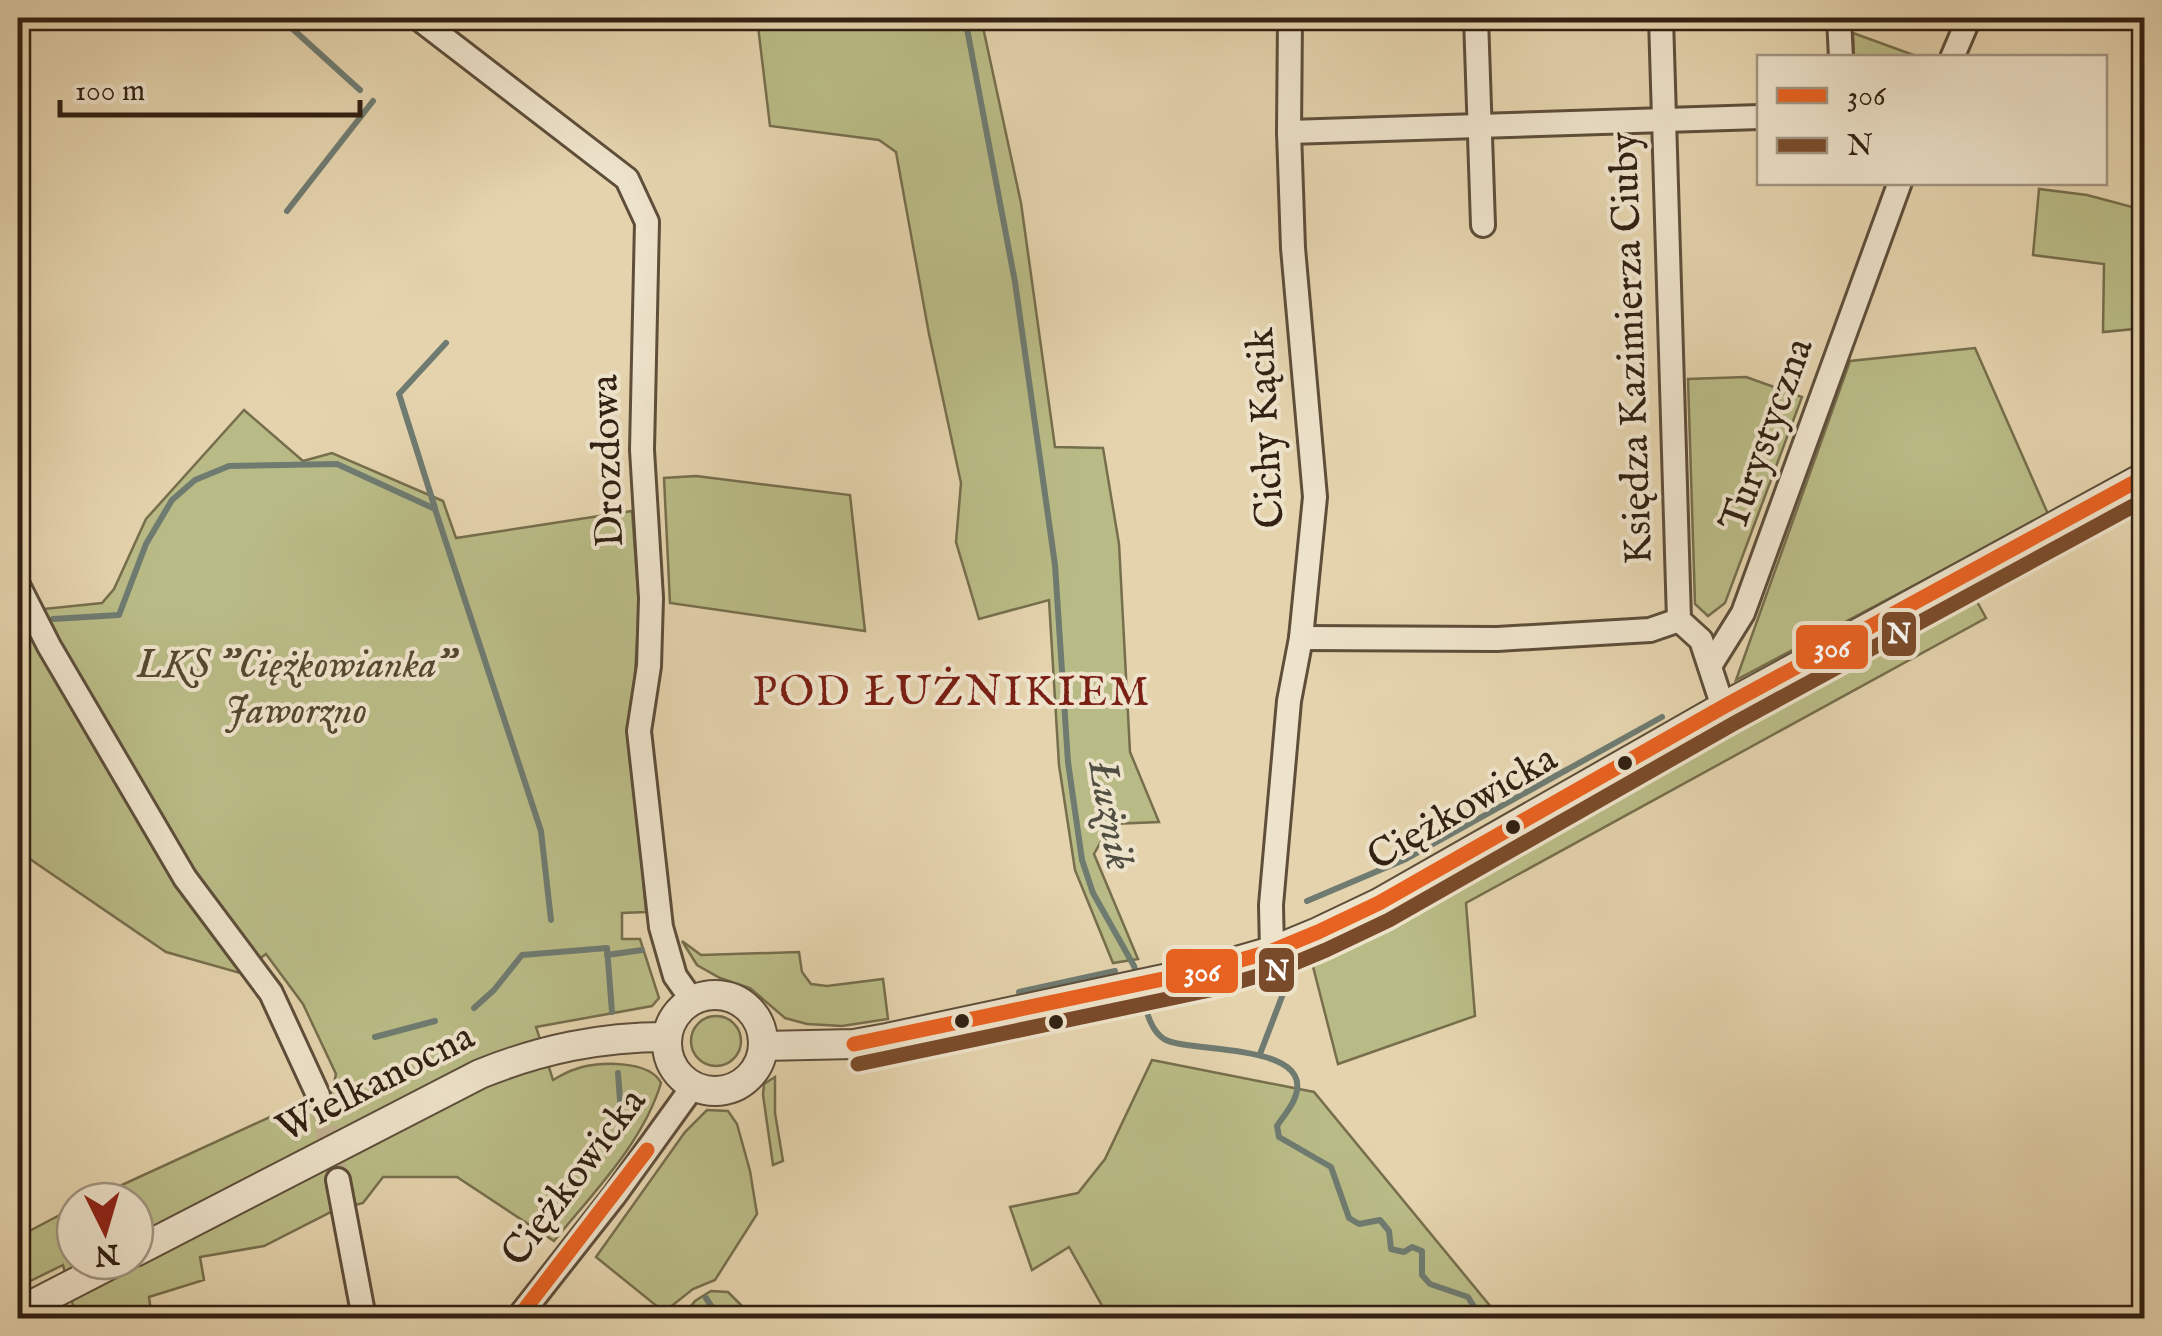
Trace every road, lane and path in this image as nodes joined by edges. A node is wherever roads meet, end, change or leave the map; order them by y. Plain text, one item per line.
1 (418, 18) edge
2 (1290, 18) edge
3 (1476, 18) edge
4 (1661, 18) edge
5 (1840, 18) edge
6 (1969, 18) edge
7 (1840, 55) edge
8 (1953, 55) edge
9 (1757, 117) edge
10 (1664, 122) junction
11 (1480, 127) junction
12 (1289, 132) junction
13 (1899, 185) edge
14 (1484, 225) dead end
15 (2144, 477) edge
16 (18, 585) edge
17 (1680, 620) junction
18 (1301, 638) junction
19 (1710, 666) junction
20 (1722, 707) junction
21 (1272, 951) junction
22 (692, 1000) junction
23 (668, 1037) junction
24 (764, 1046) junction
25 (694, 1085) junction
26 (318, 1095) tunnel mouth
27 (338, 1180) tunnel mouth
28 (155, 1242) edge
29 (79, 1281) edge
30 (18, 1312) edge
31 (364, 1318) edge
32 (518, 1318) edge

1 - 22 street, Drozdowa
2 - 12 street, Cichy Kącik
3 - 11 street
4 - 10 street, Księdza Kazimierza Ciuby
5 - 7 street
6 - 8 street
9 - 10 street
10 - 11 street
10 - 17 street, Księdza Kazimierza Ciuby
11 - 12 street
11 - 14 street
12 - 18 street, Cichy Kącik
13 - 19 street, Turystyczna
15 - 20 street, Ciężkowicka
16 - 26 street
17 - 18 street
17 - 19 street, Księdza Kazimierza Ciuby
18 - 21 street, Cichy Kącik
19 - 20 street
20 - 21 street, Ciężkowicka
21 - 24 street, Ciężkowicka
22 - 23 street
22 - 24 street
23 - 25 street
23 - 28 street, Wielkanocna
24 - 25 street
25 - 32 street, Ciężkowicka
27 - 31 street
29 - 30 street

